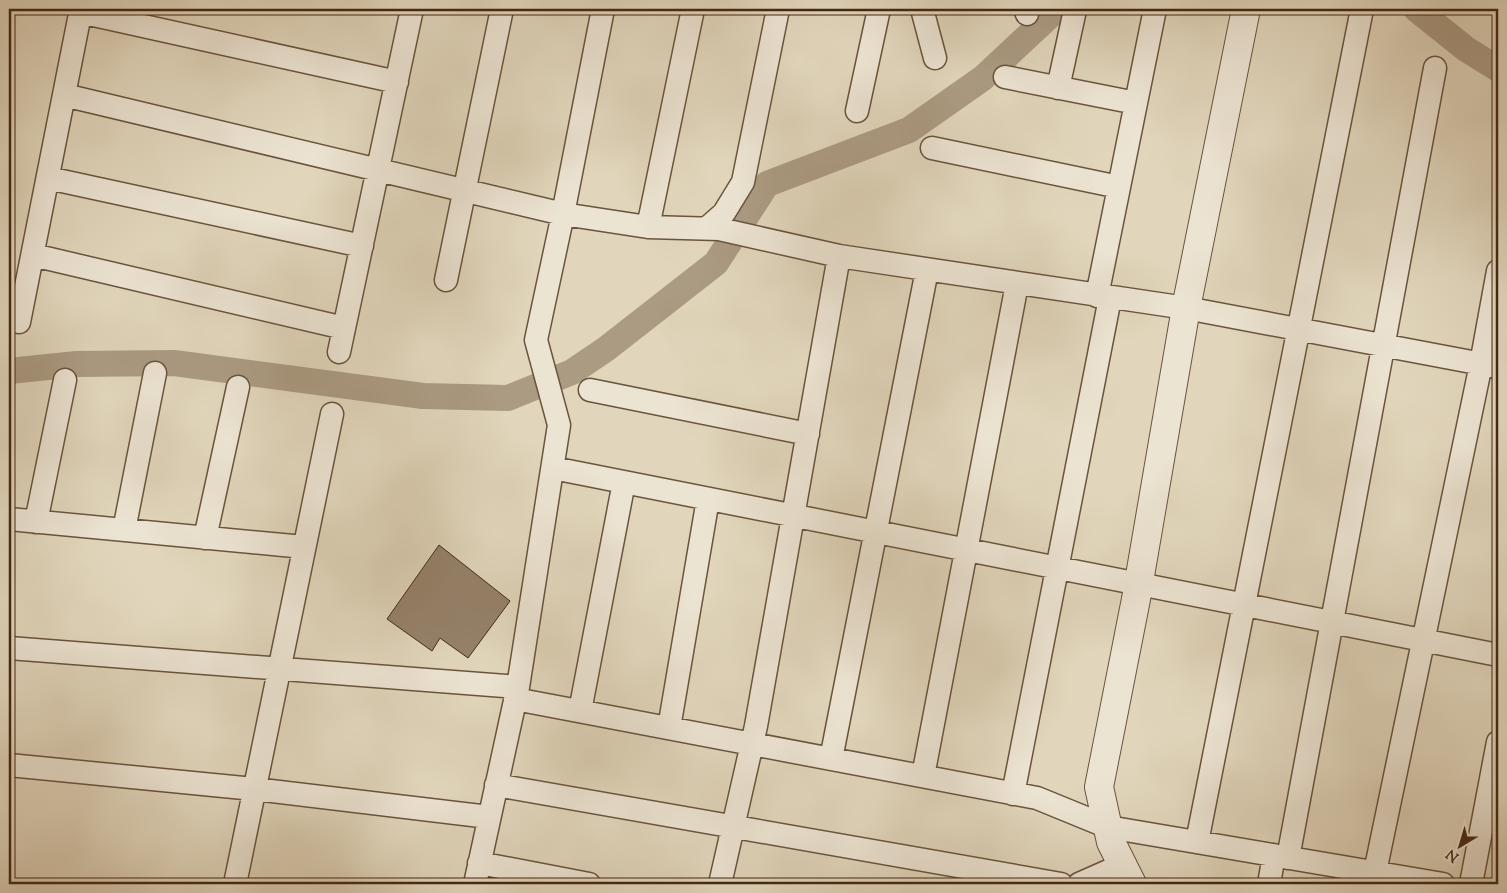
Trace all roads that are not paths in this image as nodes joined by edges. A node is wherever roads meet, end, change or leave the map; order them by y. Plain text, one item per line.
1 (412, 9) edge
2 (502, 9) edge
3 (603, 9) edge
4 (693, 9) edge
5 (778, 9) edge
6 (879, 9) edge
7 (922, 9) edge
8 (1155, 9) edge
9 (1246, 9) edge
10 (1362, 9) edge
11 (81, 10) edge
12 (1075, 10) dead end
13 (934, 58) dead end
14 (1435, 68) dead end
15 (1004, 77) dead end
16 (397, 82) junction
17 (1058, 88) junction
18 (64, 95) junction
19 (1136, 103) junction
20 (858, 111) dead end
21 (932, 148) dead end
22 (378, 170) junction
23 (48, 178) junction
24 (1119, 187) junction
25 (464, 190) junction
26 (563, 214) junction
27 (648, 227) junction
28 (713, 228) junction
29 (362, 246) junction
30 (33, 255) junction
31 (839, 256) junction
32 (927, 270) junction
33 (1498, 271) edge
34 (446, 280) dead end
35 (1017, 284) junction
36 (1104, 297) junction
37 (1186, 308) junction
38 (9, 320) edge
39 (344, 328) junction
40 (1299, 330) junction
41 (1383, 346) junction
42 (339, 352) dead end
43 (1490, 365) edge
44 (155, 373) dead end
45 (65, 380) dead end
46 (238, 387) dead end
47 (590, 390) dead end
48 (332, 414) dead end
49 (808, 434) junction
50 (552, 468) junction
51 (624, 482) junction
52 (708, 499) junction
53 (793, 516) junction
54 (9, 519) edge
55 (36, 522) junction
56 (124, 530) junction
57 (876, 532) junction
58 (205, 538) junction
59 (304, 547) junction
60 (966, 550) junction
61 (1057, 568) junction
62 (1138, 584) junction
63 (1244, 605) junction
64 (1332, 622) junction
65 (1423, 640) junction
66 (9, 648) edge
67 (1498, 655) edge
68 (278, 669) junction
69 (516, 693) junction
70 (580, 711) junction
71 (669, 728) junction
72 (1498, 742) edge
73 (752, 744) junction
74 (832, 759) junction
75 (9, 765) edge
76 (923, 776) junction
77 (496, 785) junction
78 (254, 789) junction
79 (1013, 794) junction
80 (489, 817) junction
81 (1108, 826) junction
82 (733, 827) junction
83 (1197, 842) junction
84 (1281, 857) junction
85 (1375, 872) junction
86 (477, 874) edge
87 (1127, 874) edge
88 (538, 879) edge
89 (235, 884) edge
90 (589, 884) edge
91 (720, 884) edge
92 (1061, 884) edge
93 (1079, 884) edge
94 (1269, 884) edge
95 (1443, 884) edge
96 (1470, 884) edge

1 - 16 street
2 - 25 street
3 - 26 street
4 - 27 street
5 - 28 street
6 - 20 street
7 - 13 street
8 - 19 street
9 - 37 street
10 - 40 street
11 - 16 street
11 - 18 street
12 - 17 street
14 - 41 street
15 - 17 street
16 - 22 street
17 - 19 street
18 - 22 street
18 - 23 street
19 - 24 street
21 - 24 street
22 - 25 street
22 - 29 street
23 - 29 street
23 - 30 street
24 - 36 street
25 - 26 street
25 - 34 street
26 - 27 street
26 - 50 street
27 - 28 street
28 - 31 street
29 - 39 street
30 - 38 street
30 - 39 street
31 - 32 street
31 - 49 street
32 - 35 street
32 - 57 street
33 - 43 street
35 - 36 street
35 - 60 street
36 - 37 street
36 - 61 street
37 - 40 street
37 - 62 street
39 - 42 street
40 - 41 street
40 - 63 street
41 - 43 street
41 - 64 street
43 - 65 street
44 - 56 street
45 - 55 street
46 - 58 street
47 - 49 street
48 - 59 street
49 - 53 street
50 - 51 street
50 - 69 street
51 - 52 street
51 - 70 street
52 - 53 street
52 - 71 street
53 - 57 street
53 - 73 street
54 - 55 street
55 - 56 street
56 - 58 street
57 - 60 street
57 - 74 street
58 - 59 street
59 - 68 street
60 - 61 street
60 - 76 street
61 - 62 street
61 - 79 street
62 - 63 street
62 - 81 street
63 - 64 street
63 - 83 street
64 - 65 street
64 - 84 street
65 - 67 street
65 - 85 street
66 - 68 street
68 - 69 street
68 - 78 street
69 - 70 street
69 - 77 street
70 - 71 street
71 - 73 street
72 - 96 street
73 - 74 street
73 - 82 street
74 - 76 street
75 - 78 street
76 - 79 street
77 - 80 street
77 - 82 street
78 - 80 street
78 - 89 street
79 - 81 street
80 - 86 street
81 - 83 street
81 - 87 street
82 - 91 street
82 - 92 street
83 - 84 street
84 - 85 street
84 - 94 street
85 - 95 street
86 - 88 street
87 - 93 street
88 - 90 street

